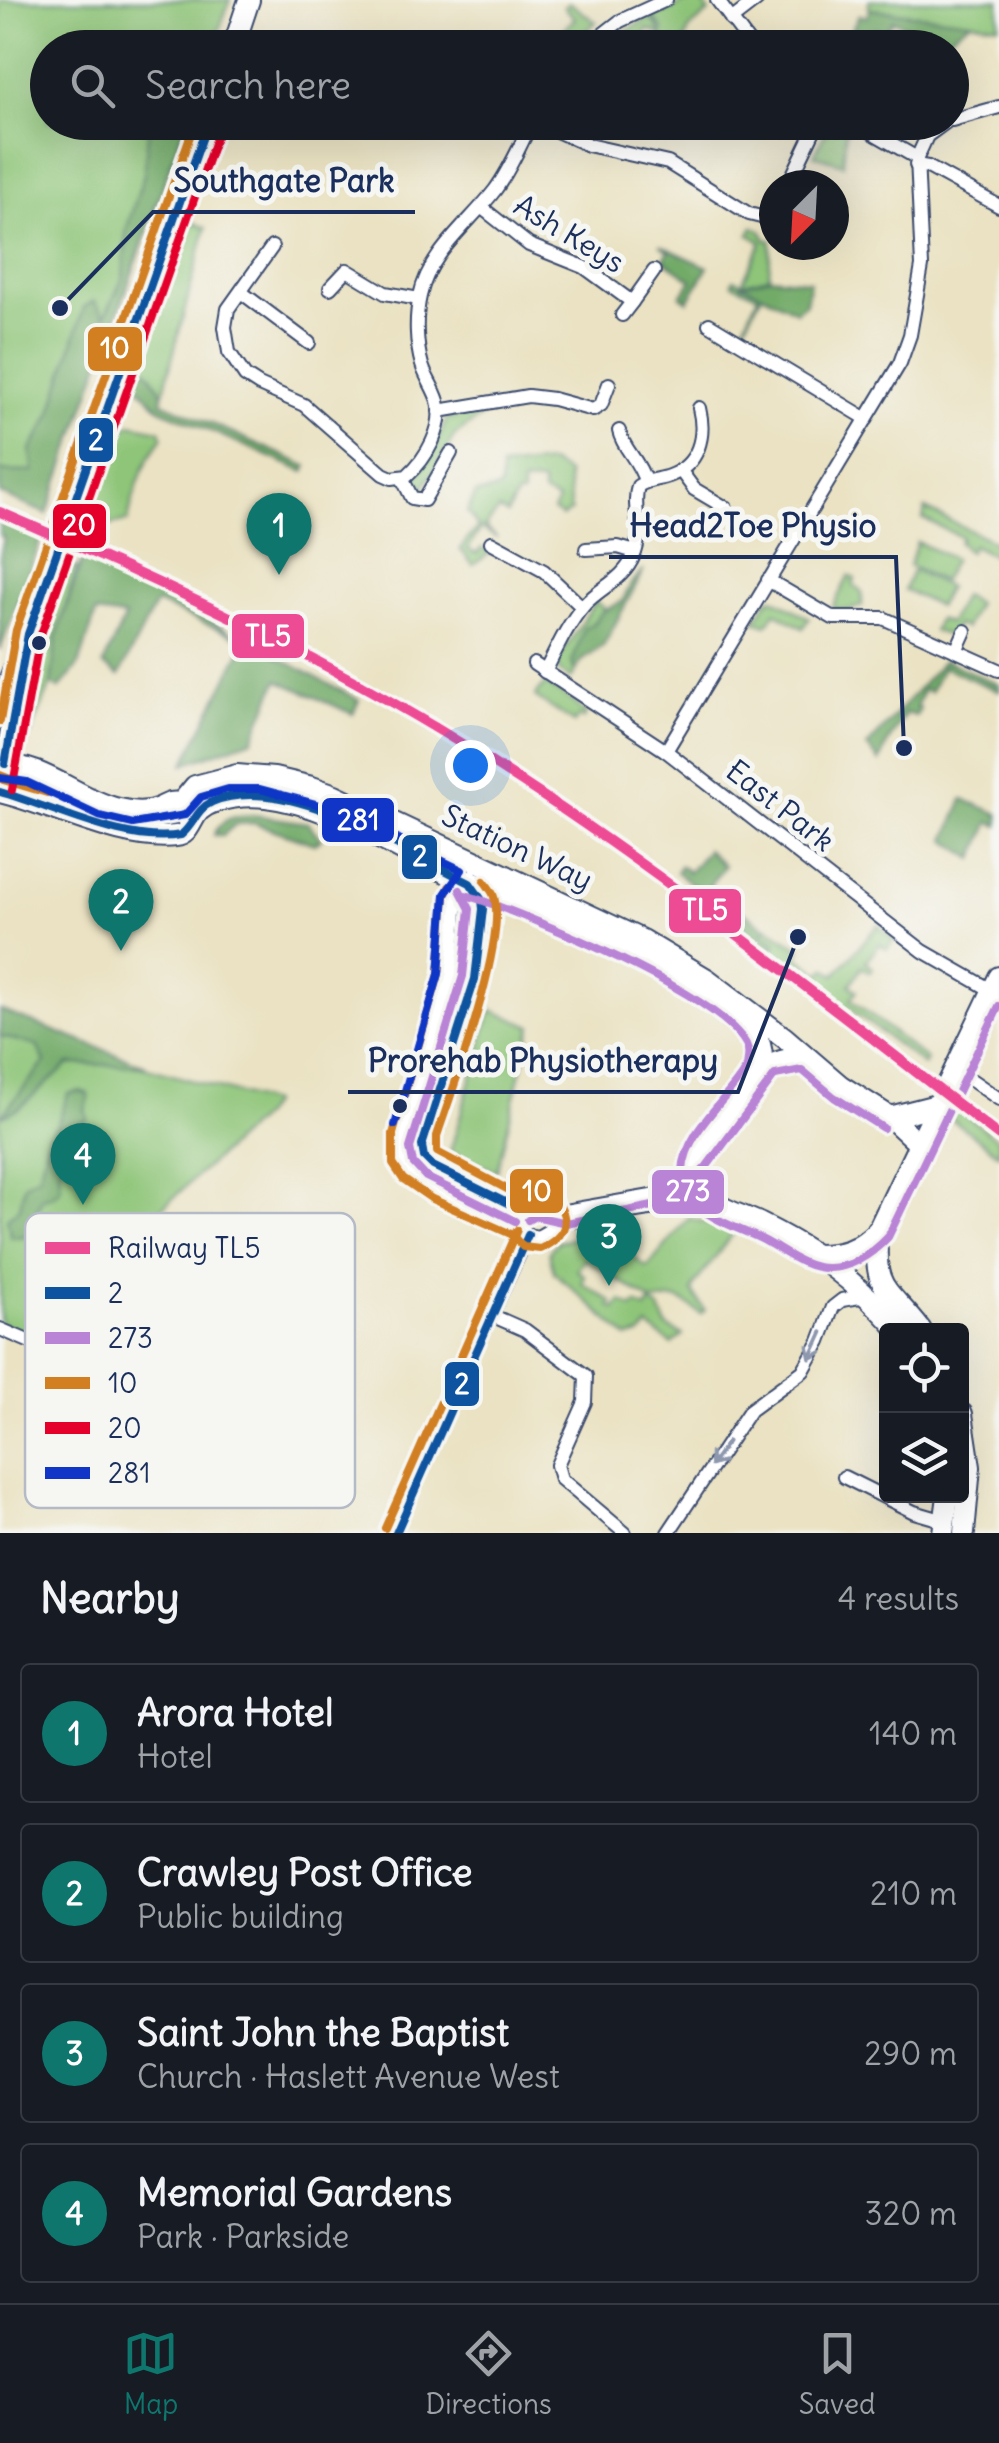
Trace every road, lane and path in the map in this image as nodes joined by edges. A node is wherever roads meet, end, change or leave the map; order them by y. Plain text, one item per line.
1 (249, 0) edge
2 (666, 0) edge
3 (718, 0) edge
4 (757, 0) edge
5 (730, 20) junction
6 (239, 30) edge
7 (609, 30) edge
8 (738, 30) edge
9 (999, 107) edge
10 (969, 115) edge
11 (202, 140) edge
12 (524, 140) edge
13 (576, 140) edge
14 (809, 140) edge
15 (882, 140) edge
16 (925, 140) edge
17 (916, 162) junction
18 (795, 170) edge
19 (482, 206) junction
20 (999, 206) edge
21 (759, 216) edge
22 (272, 247) dead end
23 (654, 271) dead end
24 (330, 288) dead end
25 (241, 292) junction
26 (419, 299) junction
27 (632, 302) junction
28 (622, 315) dead end
29 (709, 324) dead end
30 (310, 343) dead end
31 (609, 384) dead end
32 (699, 408) dead end
33 (439, 411) junction
34 (866, 420) junction
35 (618, 431) dead end
36 (451, 452) dead end
37 (680, 470) junction
38 (402, 478) junction
39 (645, 481) junction
40 (726, 508) dead end
41 (490, 542) dead end
42 (586, 549) dead end
43 (636, 552) junction
44 (768, 580) junction
45 (582, 608) junction
46 (965, 631) dead end
47 (28, 634) junction
48 (956, 650) junction
49 (999, 670) edge
50 (0, 707) edge
51 (666, 751) junction
52 (3, 764) edge
53 (0, 790) edge
54 (170, 805) junction
55 (191, 823) junction
56 (165, 834) junction
57 (474, 874) junction
58 (638, 948) junction
59 (996, 984) edge
60 (806, 1057) junction
61 (954, 1068) junction
62 (761, 1071) junction
63 (999, 1099) edge
64 (937, 1105) junction
65 (890, 1117) junction
66 (920, 1145) junction
67 (698, 1159) junction
68 (548, 1206) junction
69 (721, 1208) junction
70 (522, 1223) junction
71 (550, 1229) junction
72 (878, 1230) junction
73 (815, 1255) junction
74 (866, 1296) junction
75 (491, 1315) junction
76 (892, 1323) edge
77 (915, 1323) edge
78 (0, 1328) edge
79 (482, 1334) dead end
80 (25, 1340) edge
81 (844, 1478) dead end
82 (967, 1503) edge
83 (944, 1527) edge
84 (625, 1533) edge
85 (668, 1533) edge
86 (964, 1533) edge

1 - 6 main road
2 - 7 street
3 - 5 street
4 - 5 street
5 - 8 street
9 - 10 street
11 - 47 main road
12 - 19 street
13 - 21 street
14 - 18 street
15 - 17 street
16 - 17 street
17 - 20 street
17 - 34 street
19 - 26 street
19 - 27 street, Ash Keys
22 - 25 street
23 - 27 street, Ash Keys
24 - 26 street
25 - 30 street
25 - 38 street
26 - 33 street
27 - 28 street, Ash Keys
29 - 34 street
31 - 33 street
32 - 37 street
33 - 38 street
34 - 44 street
35 - 39 street
36 - 38 street
37 - 39 street
37 - 40 street
39 - 43 street
41 - 45 street
42 - 43 street
43 - 45 street
44 - 48 street
44 - 51 street
45 - 51 street, East Park
46 - 48 street
47 - 50 main road
47 - 52 main road
48 - 49 street
51 - 59 street, East Park
52 - 53 main road
52 - 54 main road
53 - 56 main road, Station Way
54 - 55 main road
54 - 56 main road
54 - 57 main road, Station Way
55 - 56 main road, Station Way
55 - 57 main road, Station Way
57 - 58 main road, Station Way
57 - 70 street
57 - 70 street
58 - 60 main road, Station Way
58 - 62 main road, Station Way
59 - 61 main road
60 - 62 main road
60 - 65 main road, Station Way
61 - 63 street
61 - 64 main road
62 - 67 main road
64 - 65 main road
64 - 66 main road
65 - 66 main road, Station Way
66 - 72 main road
67 - 68 street
67 - 69 main road
68 - 70 street
68 - 71 street
69 - 71 street
69 - 73 main road
70 - 71 street
70 - 75 street
72 - 73 main road
72 - 77 main road
73 - 74 main road
74 - 76 main road
74 -> 85 street
75 - 79 street
75 - 84 street
78 - 80 street
81 - 83 street
82 - 86 main road

